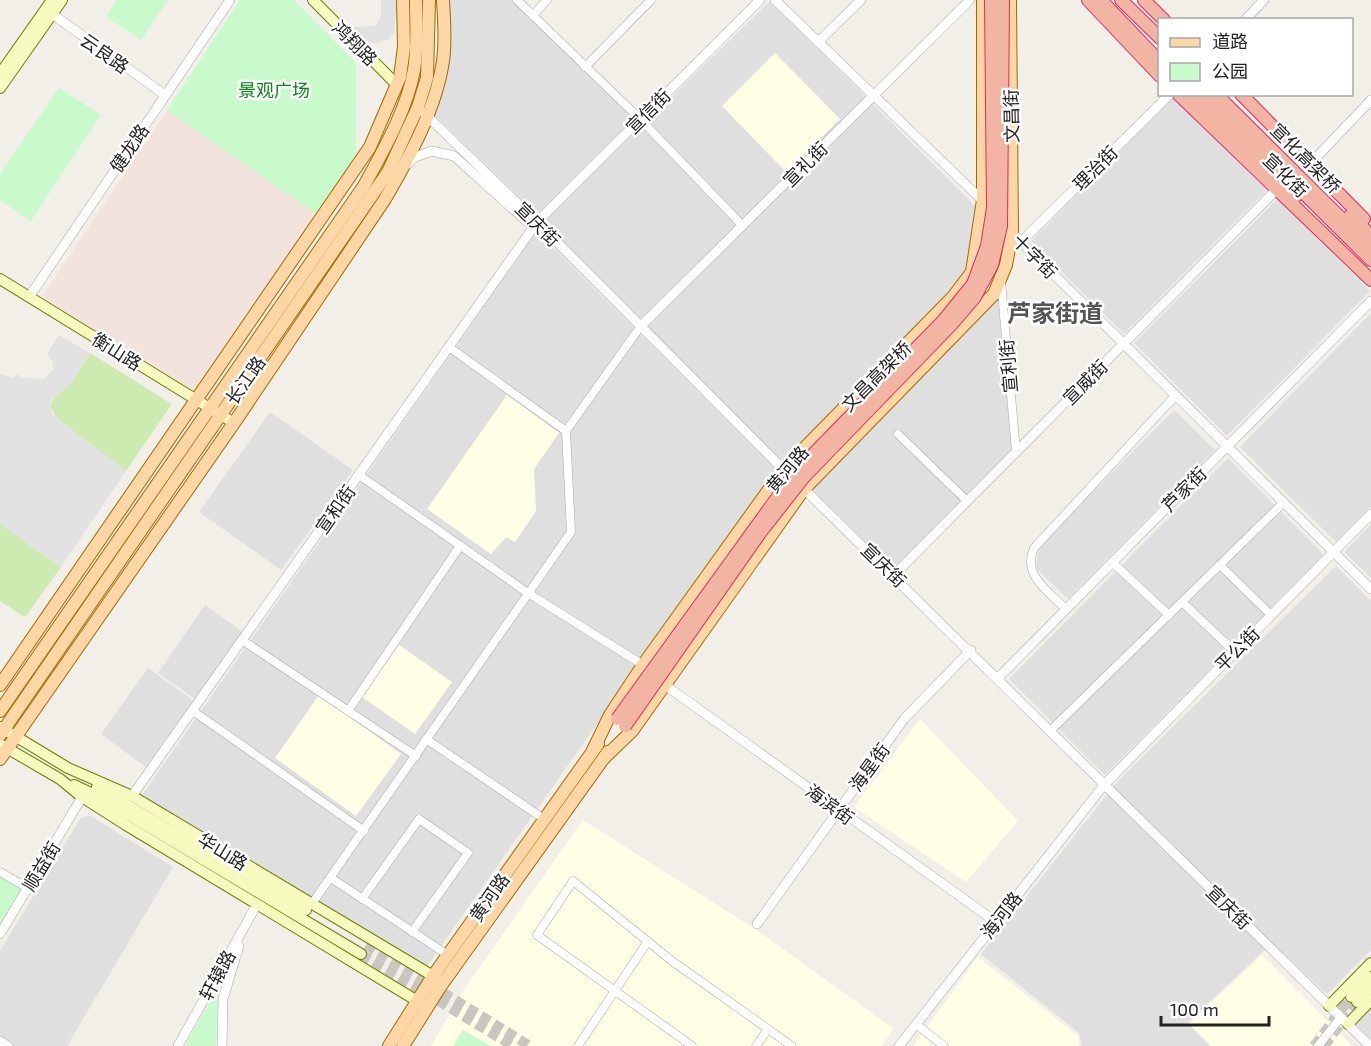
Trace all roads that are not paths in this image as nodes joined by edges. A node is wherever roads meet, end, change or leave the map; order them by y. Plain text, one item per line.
1 (52, 0) edge
2 (62, 0) edge
3 (230, 0) edge
4 (313, 0) edge
5 (403, 0) edge
6 (416, 0) edge
7 (429, 0) edge
8 (443, 0) edge
9 (517, 0) edge
10 (546, 0) edge
11 (651, 0) edge
12 (760, 0) edge
13 (775, 0) edge
14 (861, 0) edge
15 (970, 0) edge
16 (983, 0) edge
17 (991, 0) edge
18 (1003, 0) edge
19 (1010, 0) edge
20 (1088, 0) edge
21 (1101, 0) edge
22 (1109, 0) edge
23 (1121, 0) edge
24 (1133, 0) edge
25 (1144, 0) edge
26 (1264, 0) edge
27 (49, 12) junction
28 (533, 15) junction
29 (1162, 18) edge
30 (1247, 18) edge
31 (1158, 25) edge
32 (1158, 36) edge
33 (818, 42) junction
34 (1158, 48) edge
35 (1158, 60) edge
36 (585, 67) junction
37 (0, 74) edge
38 (1158, 74) edge
39 (397, 86) junction
40 (0, 88) edge
41 (165, 95) junction
42 (407, 96) junction
43 (873, 96) junction
44 (1168, 96) edge
45 (1180, 96) edge
46 (1194, 96) edge
47 (1206, 96) edge
48 (1218, 96) edge
49 (1229, 96) edge
50 (1243, 96) edge
51 (1371, 100) edge
52 (422, 111) junction
53 (640, 119) junction
54 (1310, 164) junction
55 (402, 170) junction
56 (1276, 190) junction
57 (983, 200) junction
58 (535, 225) junction
59 (744, 226) junction
60 (1371, 226) edge
61 (1012, 233) junction
62 (1371, 235) edge
63 (1021, 242) junction
64 (1371, 248) edge
65 (1371, 260) edge
66 (1371, 278) edge
67 (0, 279) edge
68 (1001, 279) junction
69 (29, 297) junction
70 (1371, 301) edge
71 (640, 327) junction
72 (1124, 343) junction
73 (449, 347) junction
74 (1176, 395) junction
75 (198, 401) junction
76 (210, 408) junction
77 (221, 415) junction
78 (234, 423) junction
79 (566, 431) junction
80 (898, 434) dead end
81 (1227, 446) junction
82 (1016, 452) junction
83 (783, 470) junction
84 (359, 475) junction
85 (804, 489) junction
86 (967, 501) junction
87 (1283, 502) junction
88 (1371, 514) edge
89 (460, 546) junction
90 (1334, 552) junction
91 (1112, 562) junction
92 (1220, 566) junction
93 (894, 575) junction
94 (1371, 589) edge
95 (528, 593) junction
96 (1182, 603) junction
97 (1066, 609) junction
98 (1169, 615) junction
99 (1271, 615) junction
100 (242, 640) junction
101 (971, 650) junction
102 (1235, 652) junction
103 (643, 665) junction
104 (998, 678) junction
105 (0, 685) edge
106 (665, 685) junction
107 (0, 711) edge
108 (193, 711) junction
109 (348, 711) junction
110 (621, 722) junction
111 (1050, 731) junction
112 (5, 732) edge
113 (426, 739) junction
114 (593, 750) junction
115 (2, 751) edge
116 (416, 756) junction
117 (604, 758) junction
118 (68, 768) junction
119 (60, 779) junction
120 (1104, 785) junction
121 (132, 796) junction
122 (82, 797) junction
123 (838, 810) junction
124 (544, 819) junction
125 (363, 831) junction
126 (0, 872) edge
127 (331, 878) junction
128 (28, 888) junction
129 (362, 899) junction
130 (311, 905) junction
131 (254, 909) junction
132 (996, 922) junction
133 (757, 924) dead end
134 (1, 930) edge
135 (412, 932) junction
136 (648, 941) junction
137 (448, 955) junction
138 (1371, 963) edge
139 (1371, 977) edge
140 (438, 979) junction
141 (1371, 988) edge
142 (615, 993) junction
143 (1371, 1000) edge
144 (422, 1003) junction
145 (1329, 1006) junction
146 (1344, 1021) junction
147 (916, 1024) junction
148 (768, 1029) junction
149 (0, 1041) edge
150 (8, 1046) edge
151 (178, 1046) edge
152 (222, 1046) edge
153 (388, 1046) edge
154 (403, 1046) edge
155 (578, 1046) edge
156 (692, 1046) edge
157 (756, 1046) edge
158 (792, 1046) edge
159 (899, 1046) edge
160 (944, 1046) edge
161 (1318, 1046) edge
162 (1370, 1046) edge

1 - 27 main road
2 - 27 main road
3 - 41 street, 健龙路
4 - 39 main road, 鸿翔路
5 - 39 main road
6 - 42 main road, 长江路
7 - 52 main road, 长江路
8 - 52 main road
9 - 28 street
10 - 28 street
11 - 36 street
12 - 53 street, 宣信街
13 - 33 street, 十字街
14 - 33 street
15 - 43 street, 宣礼街
16 - 57 main road, 文昌街
17 - 110 highway, 文昌高架桥, bridge
18 - 110 highway, 文昌高架桥, bridge
19 - 61 main road, 文昌街
20 - 38 highway
21 - 35 highway
22 - 34 highway
23 - 32 highway
24 - 31 highway
25 - 29 highway
26 - 30 street
27 - 37 main road
27 - 40 main road
27 - 41 street, 云良路
28 - 36 street
33 - 43 street, 十字街
36 - 53 street
39 - 42 street, 宣庆街
39 - 75 main road
41 - 69 street, 健龙路
42 - 52 street, 宣庆街
42 - 76 main road, 长江路
43 - 57 street, 十字街
43 - 59 street, 宣礼街
44 - 63 street, 理治街
45 - 56 highway, 宣化街
46 - 66 highway
47 - 65 highway, 宣化高架桥
48 - 64 highway, 宣化高架桥
49 - 62 highway
50 - 54 highway, 宣化街
51 - 54 street
52 - 55 main road
52 - 58 street, 宣庆街
52 - 77 main road, 长江路
53 - 58 street, 宣信街
53 - 59 street
54 - 60 highway, 宣化街
55 - 58 street
55 - 78 main road
56 - 66 highway, 宣化街
56 - 72 street, 宣威街
57 - 61 street, 十字街
57 - 83 main road, 黄河路
58 - 71 street, 宣庆街
58 - 73 street, 宣和街
59 - 71 street, 宣礼街
61 - 63 street, 十字街
61 - 68 main road, 黄河路
63 - 72 street, 十字街
67 - 69 main road, 衡山路
68 - 82 street, 宣利街
68 - 85 main road, 黄河路
69 - 75 main road, 衡山路
70 - 81 street, 芦家街
71 - 79 street
71 - 83 street, 宣庆街
72 - 74 street, 十字街
72 - 82 street, 宣威街
73 - 79 street
73 - 84 street, 宣和街
74 - 81 street, 十字街
74 - 97 street
75 - 76 main road, 衡山路
75 - 105 main road
76 - 77 main road, 衡山路
76 - 107 main road, 长江路
77 - 78 main road, 衡山路
77 - 112 main road, 长江路
78 - 112 main road
79 - 95 street
80 - 86 street
81 - 87 street, 十字街
81 - 91 street, 芦家街
82 - 86 street, 宣威街
83 - 85 street, 宣庆街
83 - 103 main road, 黄河路
84 - 89 street
84 - 100 street, 宣和街
85 - 93 street, 宣庆街
85 - 106 main road, 黄河路
86 - 93 street, 宣威街
87 - 90 street, 十字街
87 - 92 street
88 - 90 street, 平公街
89 - 95 street
89 - 109 street
90 - 94 street, 十字街
90 - 99 street, 平公街
91 - 97 street, 芦家街
91 - 98 street
92 - 96 street
92 - 99 street
93 - 101 street, 宣庆街
95 - 103 street
95 - 113 street
96 - 98 street
96 - 102 street
97 - 104 street, 芦家街
98 - 111 street
99 - 102 street, 平公街
100 - 108 street, 宣和街
100 - 109 street
101 - 104 street, 宣庆街
101 - 123 street, 海星街
102 - 120 street, 平公街
103 - 114 main road, 黄河路
104 - 111 street, 宣庆街
106 - 117 main road, 黄河路
106 - 123 street, 海滨街
108 - 121 street, 宣和街
108 - 125 street
109 - 116 street
110 - 114 main road, 黄河路
110 - 117 main road, 黄河路
111 - 120 street, 宣庆街
112 - 115 main road
112 - 118 main road, 华山路
113 - 116 street
113 - 124 street
114 - 124 main road, 黄河路
115 - 119 main road, 华山路
116 - 125 street
117 - 140 main road, 黄河路
118 - 119 main road
118 - 121 main road, 华山路
119 - 122 main road, 华山路
120 - 132 street, 海河路
120 - 145 street, 宣庆街
121 - 130 main road, 华山路
122 - 128 street, 顺益街
122 - 131 main road, 华山路
123 - 132 street, 海滨街
123 - 133 street, 海星街
124 - 137 main road, 黄河路
125 - 127 street
126 - 128 street
127 - 129 street
127 - 130 street
128 - 134 street, 顺益街
129 - 135 street
129 - 135 street
130 - 140 main road, 华山路
131 - 144 main road, 华山路
131 - 151 street, 轩辕路
131 - 152 street
132 - 147 street, 海河路
135 - 137 street
136 - 142 street
136 - 142 street
136 - 148 street
137 - 140 main road, 黄河路
138 - 145 main road
139 - 141 main road
140 - 144 main road, 黄河路
142 - 155 street
142 - 156 street
143 - 146 main road
144 - 153 main road, 黄河路
144 - 154 main road, 黄河路
145 - 146 street, 宣庆街
146 - 161 street
146 - 162 street, 宣庆街
147 - 159 street, 海河路
147 - 160 street
148 - 157 street
148 - 158 street
149 - 150 street

